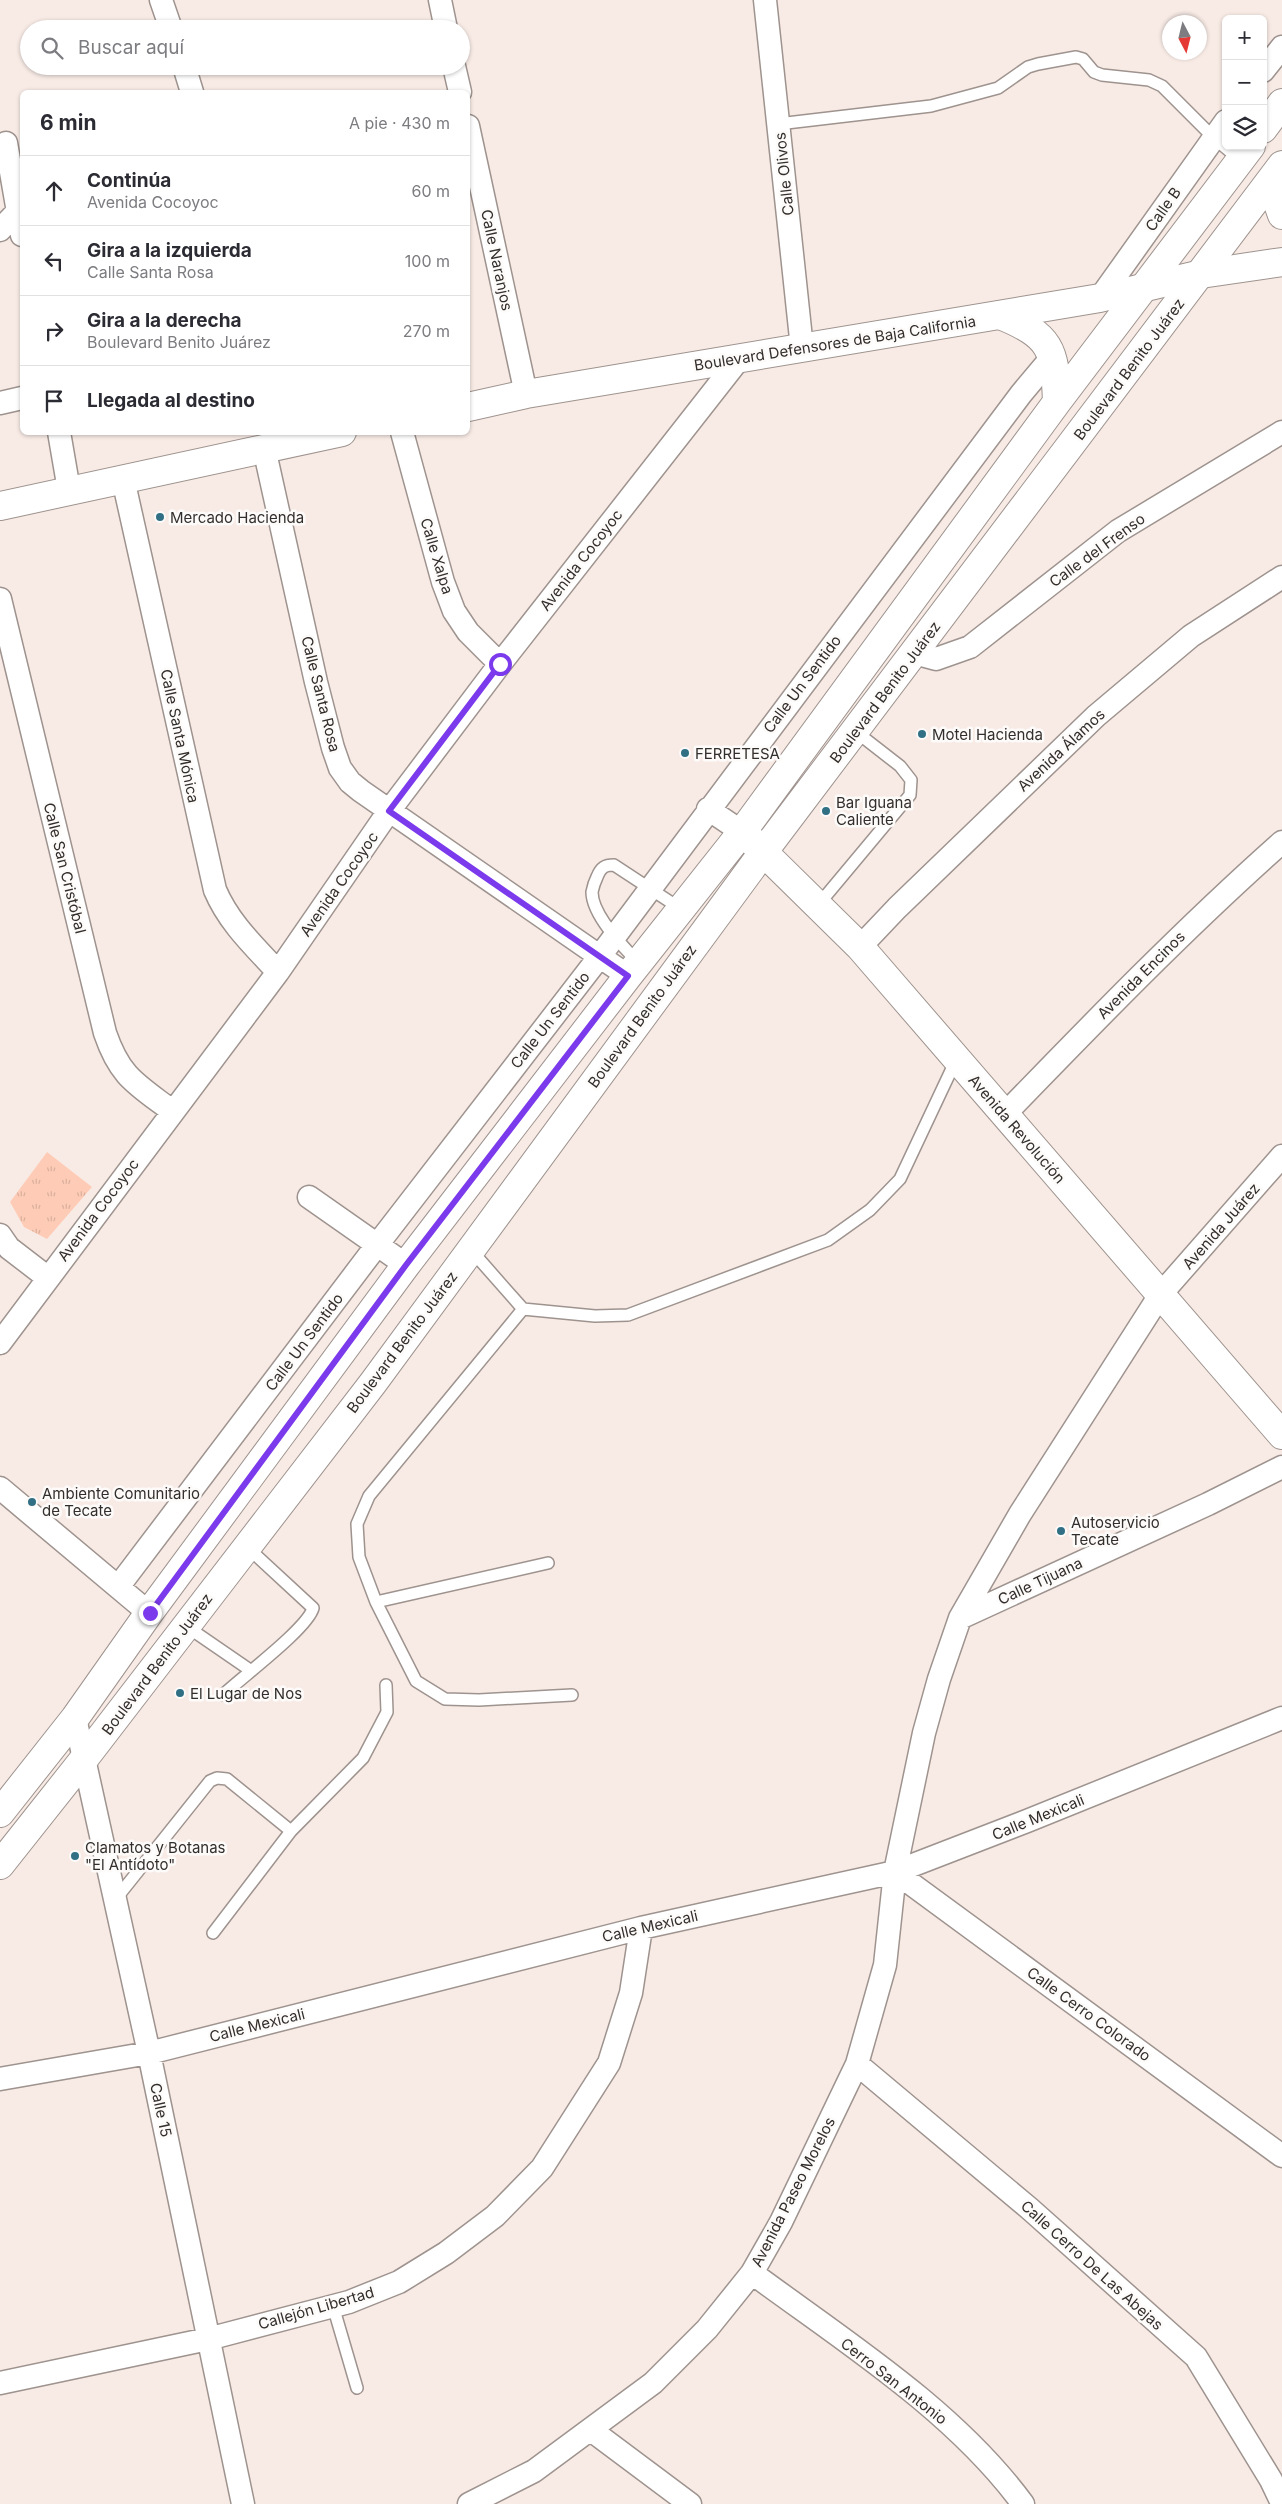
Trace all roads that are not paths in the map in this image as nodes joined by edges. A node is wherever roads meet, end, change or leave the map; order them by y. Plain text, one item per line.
1 (161, 0) edge
2 (440, 0) edge
3 (765, 0) edge
4 (168, 20) edge
5 (444, 20) edge
6 (1282, 47) edge
7 (1267, 67) edge
8 (187, 75) edge
9 (456, 75) edge
10 (191, 90) edge
11 (460, 90) edge
12 (1282, 103) edge
13 (1267, 123) edge
14 (778, 124) junction
15 (1220, 129) edge
16 (470, 135) edge
17 (6, 143) dead end
18 (1246, 154) edge
19 (1279, 169) edge
20 (18, 211) junction
21 (1282, 215) edge
22 (20, 223) edge
23 (0, 230) edge
24 (1282, 262) edge
25 (1201, 274) junction
26 (1140, 292) junction
27 (1100, 298) junction
28 (1000, 315) junction
29 (802, 348) junction
30 (1052, 357) junction
31 (739, 359) junction
32 (526, 394) junction
33 (20, 398) edge
34 (1057, 402) junction
35 (0, 403) edge
36 (470, 407) edge
37 (1088, 422) junction
38 (1282, 432) edge
39 (59, 435) edge
40 (322, 435) edge
41 (403, 435) edge
42 (276, 442) edge
43 (123, 479) junction
44 (69, 490) junction
45 (0, 506) edge
46 (1282, 577) edge
47 (0, 599) edge
48 (914, 653) junction
49 (500, 664) junction
50 (855, 731) junction
51 (708, 809) junction
52 (389, 811) junction
53 (742, 832) junction
54 (1282, 842) edge
55 (764, 851) junction
56 (650, 888) junction
57 (819, 904) junction
58 (681, 909) junction
59 (612, 937) junction
60 (860, 947) junction
61 (600, 956) junction
62 (633, 969) junction
63 (278, 972) junction
64 (957, 1058) junction
65 (172, 1111) junction
66 (1005, 1114) junction
67 (1282, 1156) edge
68 (309, 1196) dead end
69 (0, 1235) edge
70 (377, 1245) junction
71 (470, 1250) junction
72 (406, 1265) junction
73 (48, 1278) junction
74 (1160, 1295) junction
75 (523, 1308) junction
76 (0, 1343) edge
77 (1282, 1435) edge
78 (1282, 1467) edge
79 (0, 1488) edge
80 (247, 1547) junction
81 (548, 1563) dead end
82 (118, 1587) junction
83 (376, 1602) junction
84 (150, 1613) junction
85 (960, 1618) junction
86 (186, 1626) junction
87 (250, 1670) junction
88 (386, 1686) dead end
89 (222, 1694) dead end
90 (572, 1695) dead end
91 (75, 1718) junction
92 (1282, 1718) edge
93 (84, 1759) junction
94 (0, 1813) edge
95 (291, 1831) junction
96 (0, 1865) edge
97 (895, 1872) junction
98 (115, 1900) junction
99 (641, 1928) junction
100 (214, 1933) dead end
101 (149, 2053) junction
102 (857, 2064) junction
103 (0, 2079) edge
104 (1282, 2156) edge
105 (752, 2272) junction
106 (332, 2306) junction
107 (208, 2339) junction
108 (0, 2383) edge
109 (358, 2388) dead end
110 (591, 2430) junction
111 (1282, 2503) edge
112 (243, 2504) edge
113 (469, 2504) edge
114 (690, 2504) edge
115 (1023, 2504) edge

1 - 4 street
2 - 5 street
3 - 14 street, Calle Olivos
6 - 7 street
8 - 10 street
9 - 11 street
12 - 13 main road
14 - 15 lane
14 - 29 street, Calle Olivos
15 - 18 lane
15 - 27 street, Calle B
16 - 32 street, Calle Naranjos
17 - 20 street
18 - 26 main road
19 - 21 main road
19 - 25 main road, Boulevard Benito Juárez
20 - 22 street
20 - 23 street
24 - 25 main road, Boulevard Defensores de Baja California
25 - 26 main road, Boulevard Defensores de Baja California
25 - 37 main road, Boulevard Benito Juárez
26 - 27 main road, Boulevard Defensores de Baja California
26 - 34 main road
26 - 37 main road
27 - 28 main road, Boulevard Defensores de Baja California
28 - 29 main road, Boulevard Defensores de Baja California
28 - 30 main road
29 - 31 main road, Boulevard Defensores de Baja California
30 - 34 main road
30 - 51 street, Calle Un Sentido
31 - 32 main road, Boulevard Defensores de Baja California
31 - 49 street, Avenida Cocoyoc
32 - 36 main road, Boulevard Defensores de Baja California
33 - 35 street
34 - 53 main road
37 - 48 main road, Boulevard Benito Juárez
38 - 48 street, Calle del Frenso
39 - 44 street
40 - 42 main road
41 - 49 street, Calle Xalpa
42 - 43 main road
42 - 52 street, Calle Santa Rosa
43 - 44 main road
43 - 63 street, Calle Santa Mónica
44 - 45 main road
46 - 60 street, Avenida Álamos
47 - 65 street, Calle San Cristóbal
48 - 50 main road, Boulevard Benito Juárez
49 - 52 street, Avenida Cocoyoc
50 - 55 main road, Boulevard Benito Juárez
50 - 57 lane
51 - 53 street
51 - 56 street, Calle Un Sentido
52 - 61 street, Calle Santa Rosa
52 - 63 street, Avenida Cocoyoc
53 - 55 main road, Avenida Revolución
53 - 58 main road
54 - 66 street, Avenida Encinos
55 - 57 main road, Avenida Revolución
55 - 71 main road, Boulevard Benito Juárez
56 - 58 lane
56 - 59 street, Calle Un Sentido
56 - 59 lane
57 - 60 main road, Avenida Revolución
58 - 62 main road
59 - 61 street, Calle Un Sentido
59 - 62 lane
60 - 64 main road, Avenida Revolución
61 - 62 street, Calle Santa Rosa
61 - 70 street, Calle Un Sentido
62 - 72 main road
63 - 65 street, Avenida Cocoyoc
64 - 66 main road, Avenida Revolución
64 - 75 lane
65 - 73 street, Avenida Cocoyoc
66 - 74 main road, Avenida Revolución
67 - 74 street, Avenida Juárez
68 - 70 street
69 - 73 street
70 - 72 street
70 - 82 street, Calle Un Sentido
71 - 75 lane
71 - 80 main road, Boulevard Benito Juárez
72 - 84 main road
73 - 76 street, Avenida Cocoyoc
74 - 77 main road, Avenida Revolución
74 - 85 street, Avenida Juárez
75 - 83 lane
78 - 85 street, Calle Tijuana
79 - 82 street
80 - 86 main road, Boulevard Benito Juárez
80 - 87 lane
81 - 83 lane
82 - 84 street
83 - 90 lane
84 - 91 main road
85 - 97 street, Avenida Paseo Morelos
86 - 87 lane
86 - 93 main road, Boulevard Benito Juárez
87 - 89 lane
88 - 95 lane
91 - 93 street, Calle 15
91 - 94 main road
92 - 97 street, Calle Mexicali
93 - 96 main road, Boulevard Benito Juárez
93 - 98 street, Calle 15
95 - 98 lane
95 - 100 lane
97 - 99 street, Calle Mexicali
97 - 102 street, Avenida Paseo Morelos
97 - 104 street, Calle Cerro Colorado
98 - 101 street, Calle 15
99 - 101 street, Calle Mexicali
99 - 106 street, Callejón Libertad
101 - 103 street, Calle Mexicali
101 - 107 street, Calle 15
102 - 105 street, Avenida Paseo Morelos
102 - 111 street, Calle Cerro De Las Abejas
105 - 110 street, Avenida Paseo Morelos
105 - 115 street, Cerro San Antonio
106 - 107 street, Callejón Libertad
106 - 109 lane
107 - 108 street, Callejón Libertad
107 - 112 street, Calle 15
110 - 113 street, Avenida Paseo Morelos
110 - 114 street

